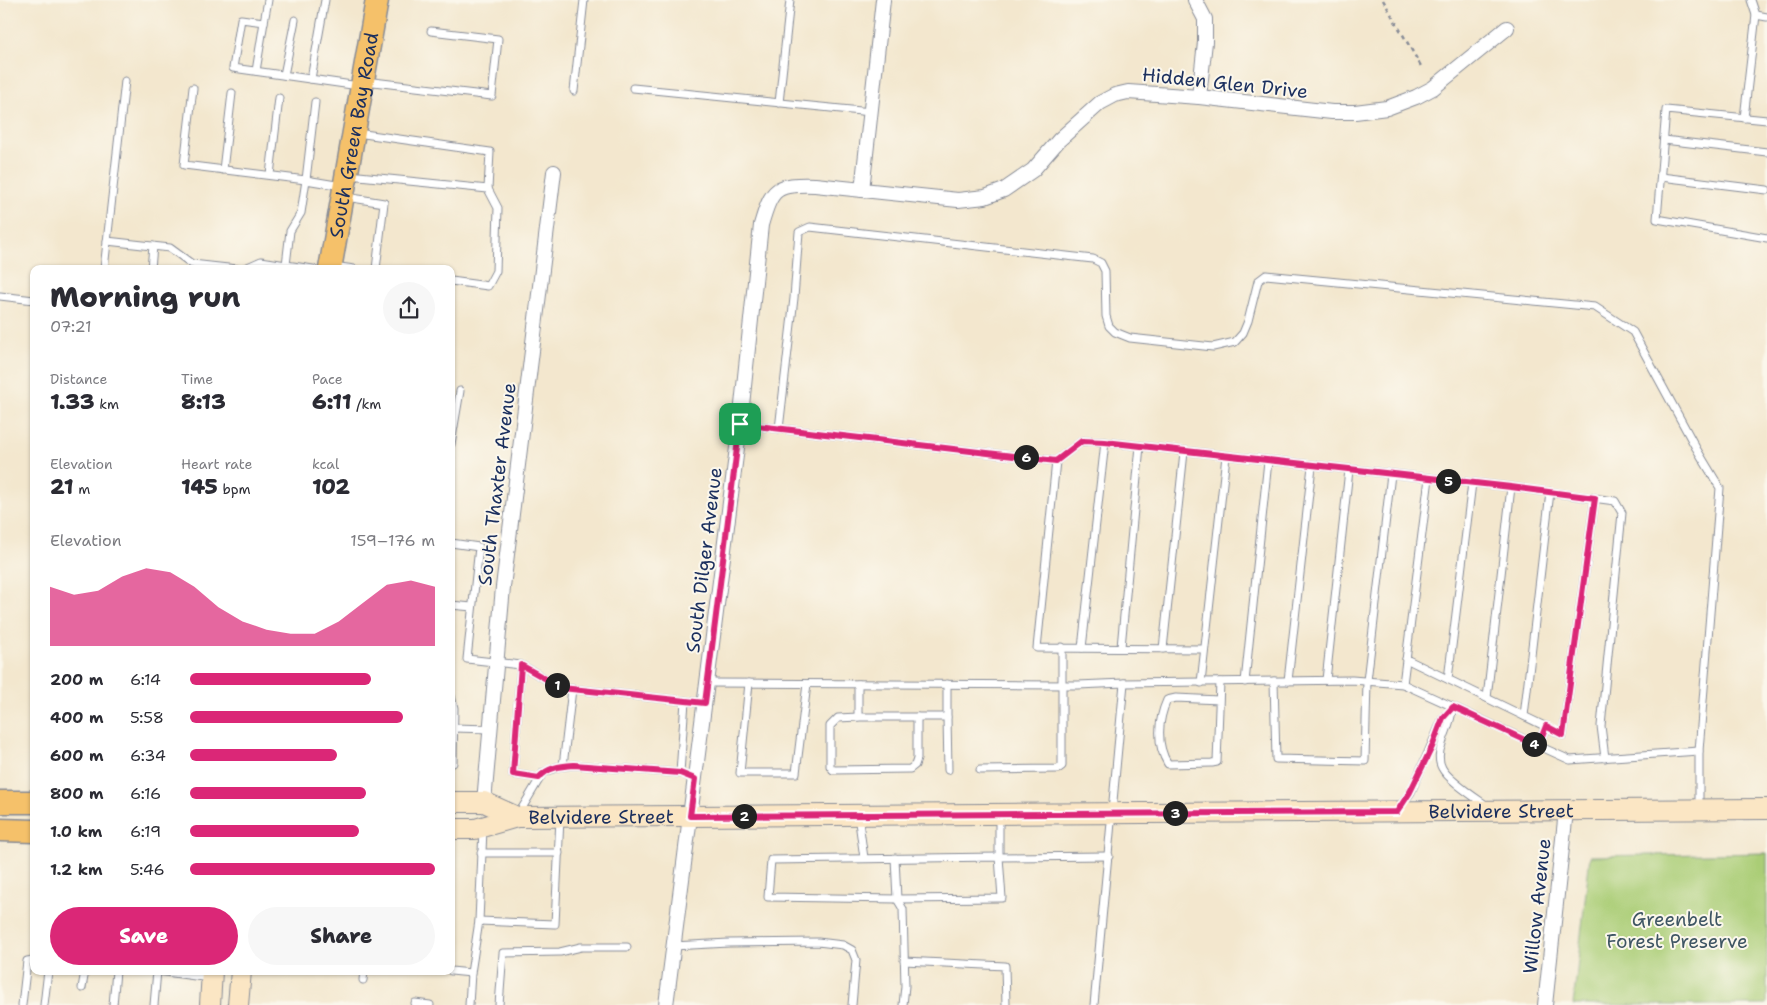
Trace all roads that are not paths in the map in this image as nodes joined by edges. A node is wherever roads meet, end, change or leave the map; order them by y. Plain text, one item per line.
1 (268, 0) edge
2 (325, 0) edge
3 (377, 0) edge
4 (584, 0) edge
5 (790, 0) edge
6 (883, 0) edge
7 (1195, 0) edge
8 (1751, 0) edge
9 (1756, 15) junction
10 (1767, 17) edge
11 (294, 20) dead end
12 (264, 22) junction
13 (1507, 28) dead end
14 (432, 31) dead end
15 (256, 72) junction
16 (284, 75) junction
17 (312, 79) junction
18 (125, 81) dead end
19 (363, 83) junction
20 (193, 88) dead end
21 (633, 88) dead end
22 (574, 91) dead end
23 (232, 93) dead end
24 (1199, 96) junction
25 (279, 98) dead end
26 (315, 102) dead end
27 (779, 103) junction
28 (870, 112) junction
29 (1744, 118) junction
30 (1767, 120) edge
31 (354, 133) junction
32 (1664, 140) junction
33 (1767, 152) edge
34 (223, 170) junction
35 (554, 172) dead end
36 (270, 176) junction
37 (1661, 177) junction
38 (306, 180) junction
39 (345, 186) junction
40 (488, 189) junction
41 (862, 190) junction
42 (1767, 190) edge
43 (1767, 238) edge
44 (107, 241) junction
45 (153, 246) junction
46 (104, 265) edge
47 (151, 265) edge
48 (201, 265) edge
49 (252, 265) edge
50 (278, 265) edge
51 (286, 265) edge
52 (325, 265) edge
53 (376, 265) edge
54 (455, 282) edge
55 (0, 296) edge
56 (30, 300) edge
57 (460, 391) dead end
58 (455, 420) edge
59 (740, 424) junction
60 (780, 429) junction
61 (1105, 442) junction
62 (1140, 446) junction
63 (1184, 452) junction
64 (1226, 456) junction
65 (1056, 461) junction
66 (1268, 461) junction
67 (1312, 466) junction
68 (1349, 470) junction
69 (1391, 474) junction
70 (1428, 478) junction
71 (1472, 483) junction
72 (1511, 487) junction
73 (1550, 492) junction
74 (1595, 498) junction
75 (455, 543) edge
76 (455, 606) edge
77 (472, 608) junction
78 (1062, 647) junction
79 (1082, 648) junction
80 (1121, 648) junction
81 (1163, 649) junction
82 (1204, 649) junction
83 (1406, 659) junction
84 (496, 662) junction
85 (521, 665) junction
86 (1448, 679) junction
87 (1326, 680) junction
88 (1274, 681) junction
89 (1288, 681) junction
90 (1367, 681) junction
91 (1220, 682) junction
92 (1245, 682) junction
93 (708, 683) junction
94 (749, 683) junction
95 (1201, 683) junction
96 (808, 684) junction
97 (858, 684) junction
98 (947, 684) junction
99 (1124, 684) junction
100 (1403, 684) junction
101 (1062, 685) junction
102 (572, 689) junction
103 (1487, 698) junction
104 (1219, 700) junction
105 (685, 701) junction
106 (705, 703) junction
107 (1452, 709) junction
108 (1524, 716) junction
109 (858, 717) junction
110 (917, 717) junction
111 (947, 717) junction
112 (1546, 726) junction
113 (455, 728) edge
114 (490, 729) junction
115 (1538, 746) junction
116 (1700, 751) junction
117 (1605, 758) junction
118 (563, 766) junction
119 (948, 770) dead end
120 (980, 770) dead end
121 (680, 773) junction
122 (539, 778) junction
123 (695, 779) junction
124 (0, 802) edge
125 (30, 802) edge
126 (455, 802) edge
127 (484, 802) junction
128 (1699, 809) junction
129 (1767, 809) edge
130 (1566, 810) junction
131 (1495, 811) junction
132 (1397, 812) junction
133 (999, 814) junction
134 (1113, 814) junction
135 (858, 815) junction
136 (690, 816) junction
137 (517, 817) junction
138 (560, 817) junction
139 (483, 826) junction
140 (455, 829) edge
141 (0, 830) edge
142 (30, 830) edge
143 (481, 853) junction
144 (559, 853) junction
145 (999, 856) junction
146 (1109, 856) junction
147 (864, 858) junction
148 (895, 858) junction
149 (897, 899) junction
150 (479, 921) junction
151 (674, 946) junction
152 (627, 947) dead end
153 (30, 961) edge
154 (904, 961) junction
155 (455, 971) edge
156 (471, 973) junction
157 (48, 975) edge
158 (84, 975) edge
159 (116, 975) edge
160 (158, 975) edge
161 (212, 975) edge
162 (241, 975) edge
163 (364, 975) edge
164 (363, 980) dead end
165 (82, 988) dead end
166 (415, 1003) dead end
167 (22, 1005) edge
168 (44, 1005) edge
169 (113, 1005) edge
170 (154, 1005) edge
171 (210, 1005) edge
172 (238, 1005) edge
173 (430, 1005) edge
174 (468, 1005) edge
175 (499, 1005) edge
176 (666, 1005) edge
177 (852, 1005) edge
178 (903, 1005) edge
179 (1006, 1005) edge
180 (1094, 1005) edge
181 (1545, 1005) edge

1 - 12 lane
2 - 17 lane
3 - 19 main road, South Green Bay Road
4 - 22 lane
5 - 27 lane
6 - 28 street
7 - 24 street
8 - 9 lane
9 - 10 lane
9 - 29 lane
11 - 16 lane
12 - 15 lane
12 - 15 lane
13 - 24 street, Hidden Glen Drive
14 - 19 lane
15 - 16 lane
16 - 17 lane
17 - 19 lane
18 - 44 lane
19 - 31 main road, South Green Bay Road
20 - 34 lane
21 - 27 lane
23 - 34 lane
24 - 41 street, Hidden Glen Drive
25 - 36 lane
26 - 38 lane
27 - 28 lane
28 - 41 street
29 - 30 lane
29 - 32 lane
31 - 39 main road, South Green Bay Road
31 - 40 lane
32 - 33 lane
32 - 37 lane
34 - 36 lane
35 - 84 street, South Thaxter Avenue
36 - 38 lane
37 - 42 lane
37 - 43 lane
38 - 39 lane
38 - 51 lane
39 - 40 lane
39 - 52 main road, South Green Bay Road
39 - 53 lane
40 - 54 lane
41 - 59 street, South Dilger Avenue
44 - 45 lane
44 - 46 lane
45 - 47 lane
45 - 48 lane
49 - 50 lane
55 - 56 lane
57 - 58 lane
59 - 60 lane
59 - 93 street, South Dilger Avenue
60 - 65 lane
60 - 116 lane
61 - 62 lane
61 - 65 lane
61 - 79 lane
62 - 63 lane
62 - 80 lane
63 - 64 lane
63 - 81 lane
64 - 66 lane
64 - 82 lane
65 - 78 lane
66 - 67 lane
66 - 92 lane
67 - 68 lane
67 - 89 lane
68 - 69 lane
68 - 87 lane
69 - 70 lane
69 - 90 lane
70 - 71 lane
70 - 83 lane
71 - 72 lane
71 - 86 lane
72 - 73 lane
72 - 103 lane
73 - 74 lane
73 - 108 lane
74 - 112 lane
74 - 117 lane
75 - 77 lane
76 - 77 lane
77 - 84 lane
78 - 79 lane
78 - 101 lane
79 - 80 lane
80 - 81 lane
81 - 82 lane
82 - 95 lane
83 - 86 lane
83 - 100 lane
84 - 85 lane
84 - 114 street, South Thaxter Avenue
85 - 102 lane
85 - 122 lane
86 - 103 lane
87 - 89 lane
87 - 90 lane
88 - 89 lane
88 - 90 lane
88 - 92 lane
90 - 100 lane
91 - 92 lane
91 - 95 lane
91 - 104 lane
93 - 94 lane
93 - 106 street, South Dilger Avenue
94 - 96 lane
94 - 96 lane
95 - 99 lane
96 - 97 lane
97 - 98 lane
97 - 109 lane
98 - 101 lane
98 - 111 lane
99 - 101 lane
99 - 134 lane
100 - 107 lane
101 - 120 lane
102 - 105 lane
102 - 118 lane
103 - 108 lane
104 - 104 lane
105 - 106 lane
105 - 121 lane
106 - 123 street, South Dilger Avenue
107 - 115 lane
107 - 131 lane
107 - 132 lane
108 - 112 lane
109 - 110 lane
109 - 110 lane
110 - 111 lane
111 - 119 lane
112 - 115 lane
113 - 114 lane
114 - 127 street, South Thaxter Avenue
115 - 117 lane
116 - 117 lane
116 - 128 lane
118 - 121 lane
118 - 122 lane
121 - 123 lane
122 - 137 lane
123 - 136 street, South Dilger Avenue
124 - 125 main road
126 - 127 main road, Belvidere Street
127 - 137 main road, Belvidere Street
128 - 129 main road, Belvidere Street
128 - 130 main road, Belvidere Street
130 - 131 main road, Belvidere Street
130 - 181 street, Willow Avenue
131 - 132 main road, Belvidere Street
132 - 134 main road, Belvidere Street
133 - 134 main road, Belvidere Street
133 - 135 main road, Belvidere Street
133 - 145 lane
134 - 146 lane
135 - 136 main road, Belvidere Street
135 - 147 lane
136 - 138 main road, Belvidere Street
136 - 151 street, South Dilger Avenue
137 - 138 main road, Belvidere Street
137 - 139 main road, Belvidere Street
138 - 144 lane
139 - 140 main road, Belvidere Street
139 - 143 lane
141 - 142 main road
143 - 144 lane
143 - 150 lane
144 - 150 lane
145 - 146 lane
145 - 148 lane
145 - 149 lane
146 - 180 lane
147 - 148 lane
147 - 149 lane
148 - 149 lane
149 - 154 lane
150 - 156 lane
151 - 176 street, South Dilger Avenue
151 - 177 lane
152 - 175 lane
153 - 167 lane
154 - 178 lane
154 - 179 lane
155 - 156 lane
156 - 174 lane
157 - 168 lane
158 - 165 lane
159 - 169 lane
160 - 170 lane
161 - 171 main road
162 - 172 main road
163 - 164 lane
166 - 173 lane

